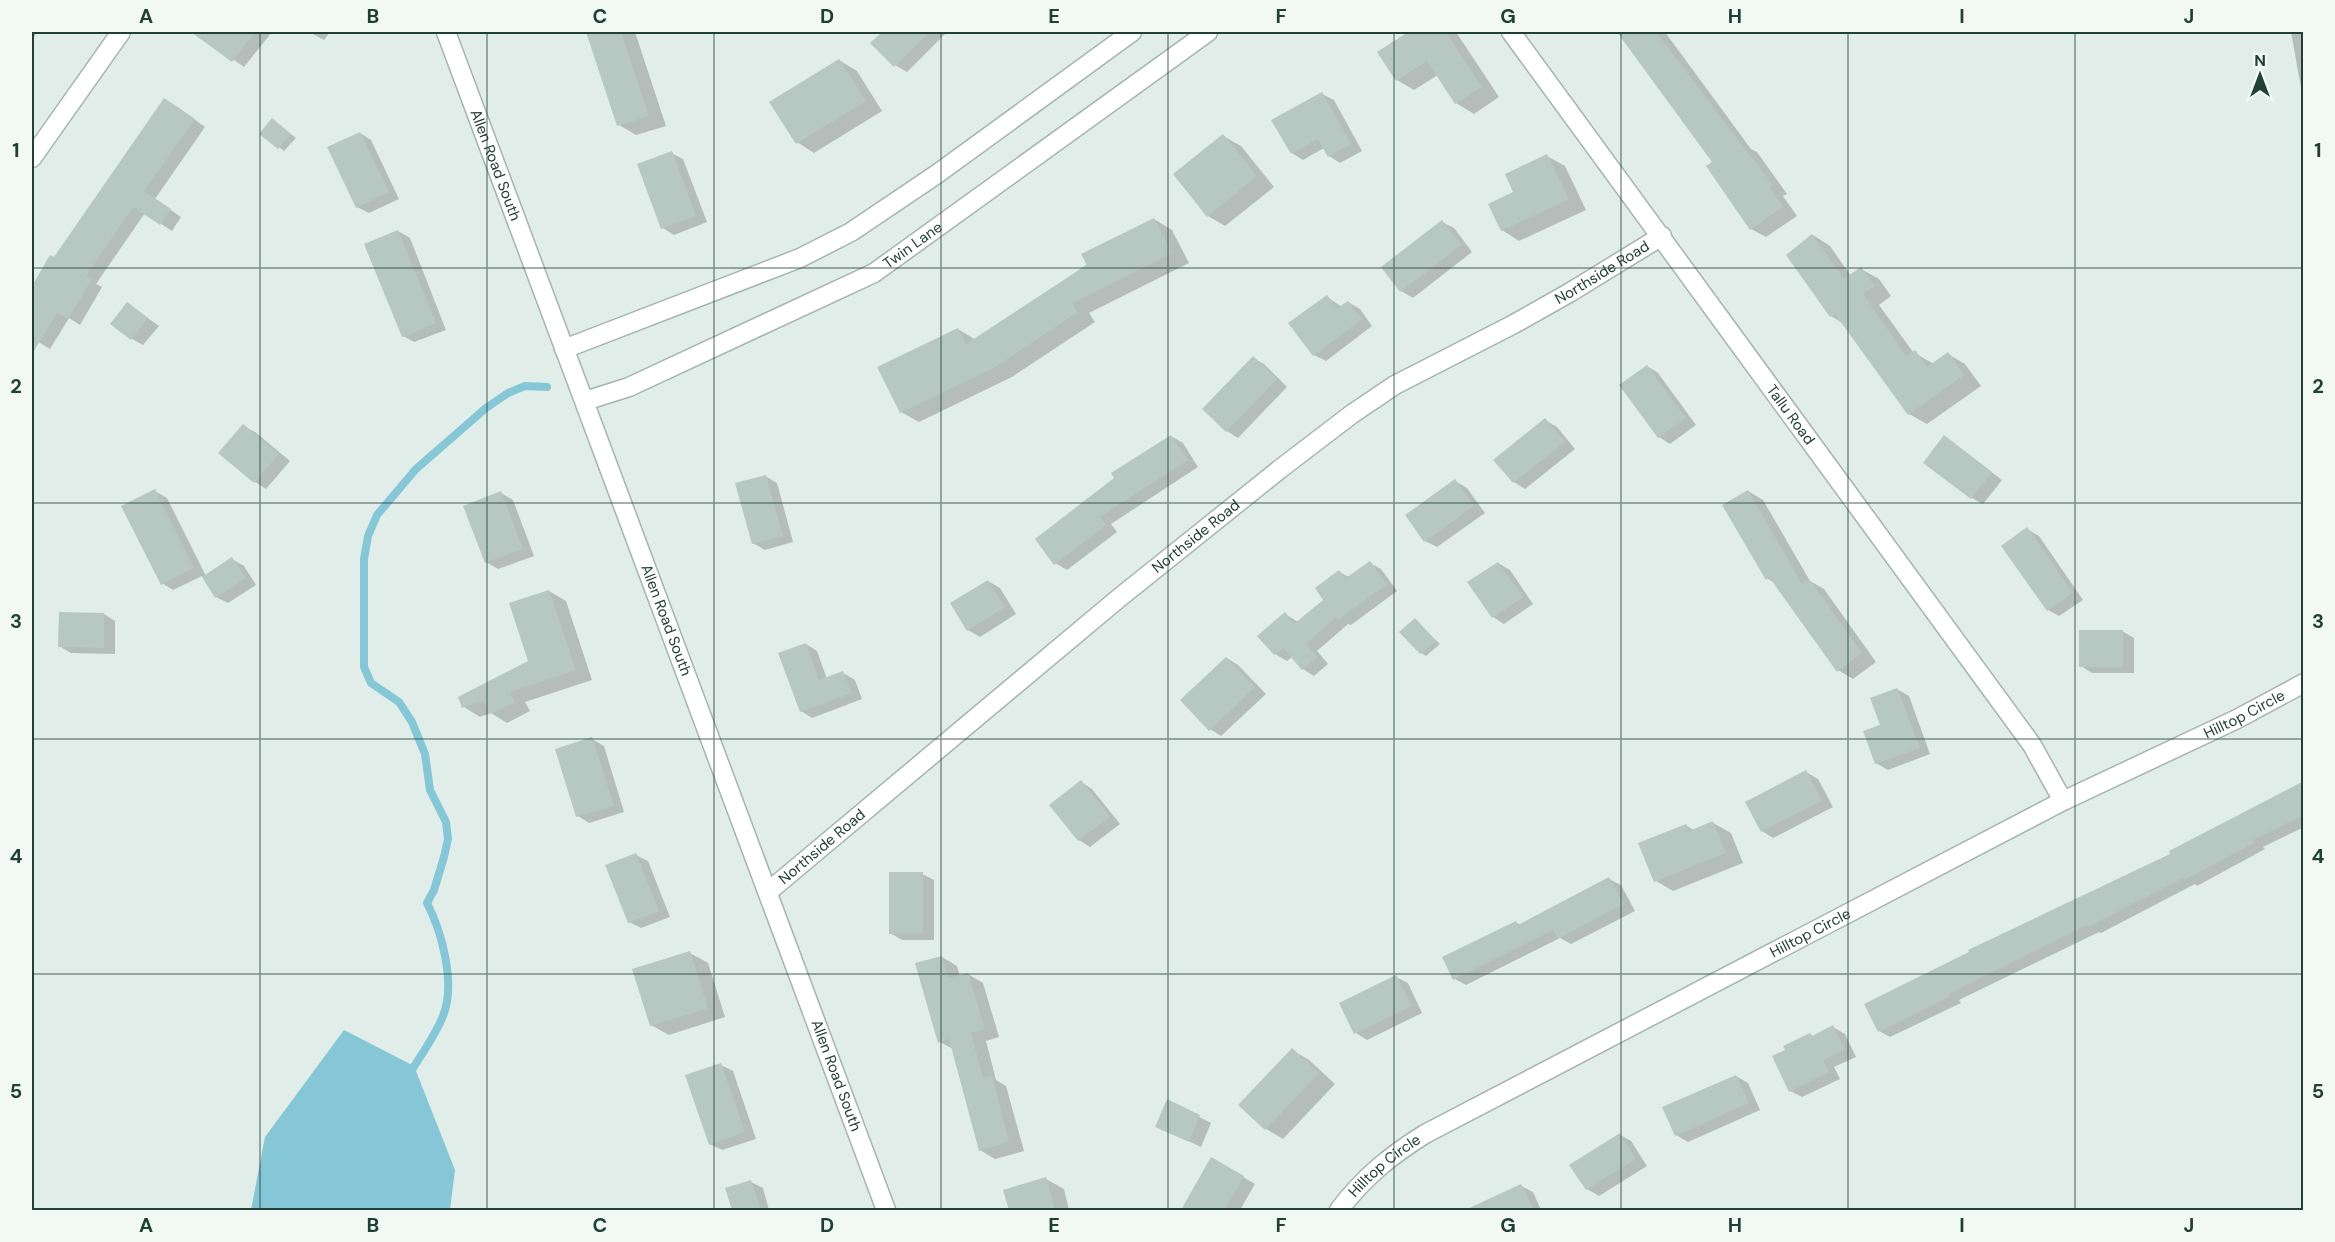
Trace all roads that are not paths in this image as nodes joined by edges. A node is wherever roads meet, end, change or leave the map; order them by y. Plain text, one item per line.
1 (121, 32) edge
2 (446, 32) edge
3 (1132, 32) edge
4 (1209, 32) edge
5 (1510, 32) edge
6 (32, 158) edge
7 (1662, 236) junction
8 (564, 349) junction
9 (585, 401) junction
10 (2304, 683) edge
11 (2063, 801) junction
12 (769, 891) junction
13 (886, 1210) edge
14 (1339, 1210) edge

1 - 6 street
2 - 8 street, Allen Road South
3 - 8 street
4 - 9 street, Twin Lane
5 - 7 street, Tallu Road
7 - 11 street, Tallu Road
7 - 12 street, Northside Road
8 - 9 street, Allen Road South
9 - 12 street, Allen Road South
10 - 11 street, Hilltop Circle
11 - 14 street, Hilltop Circle
12 - 13 street, Allen Road South

